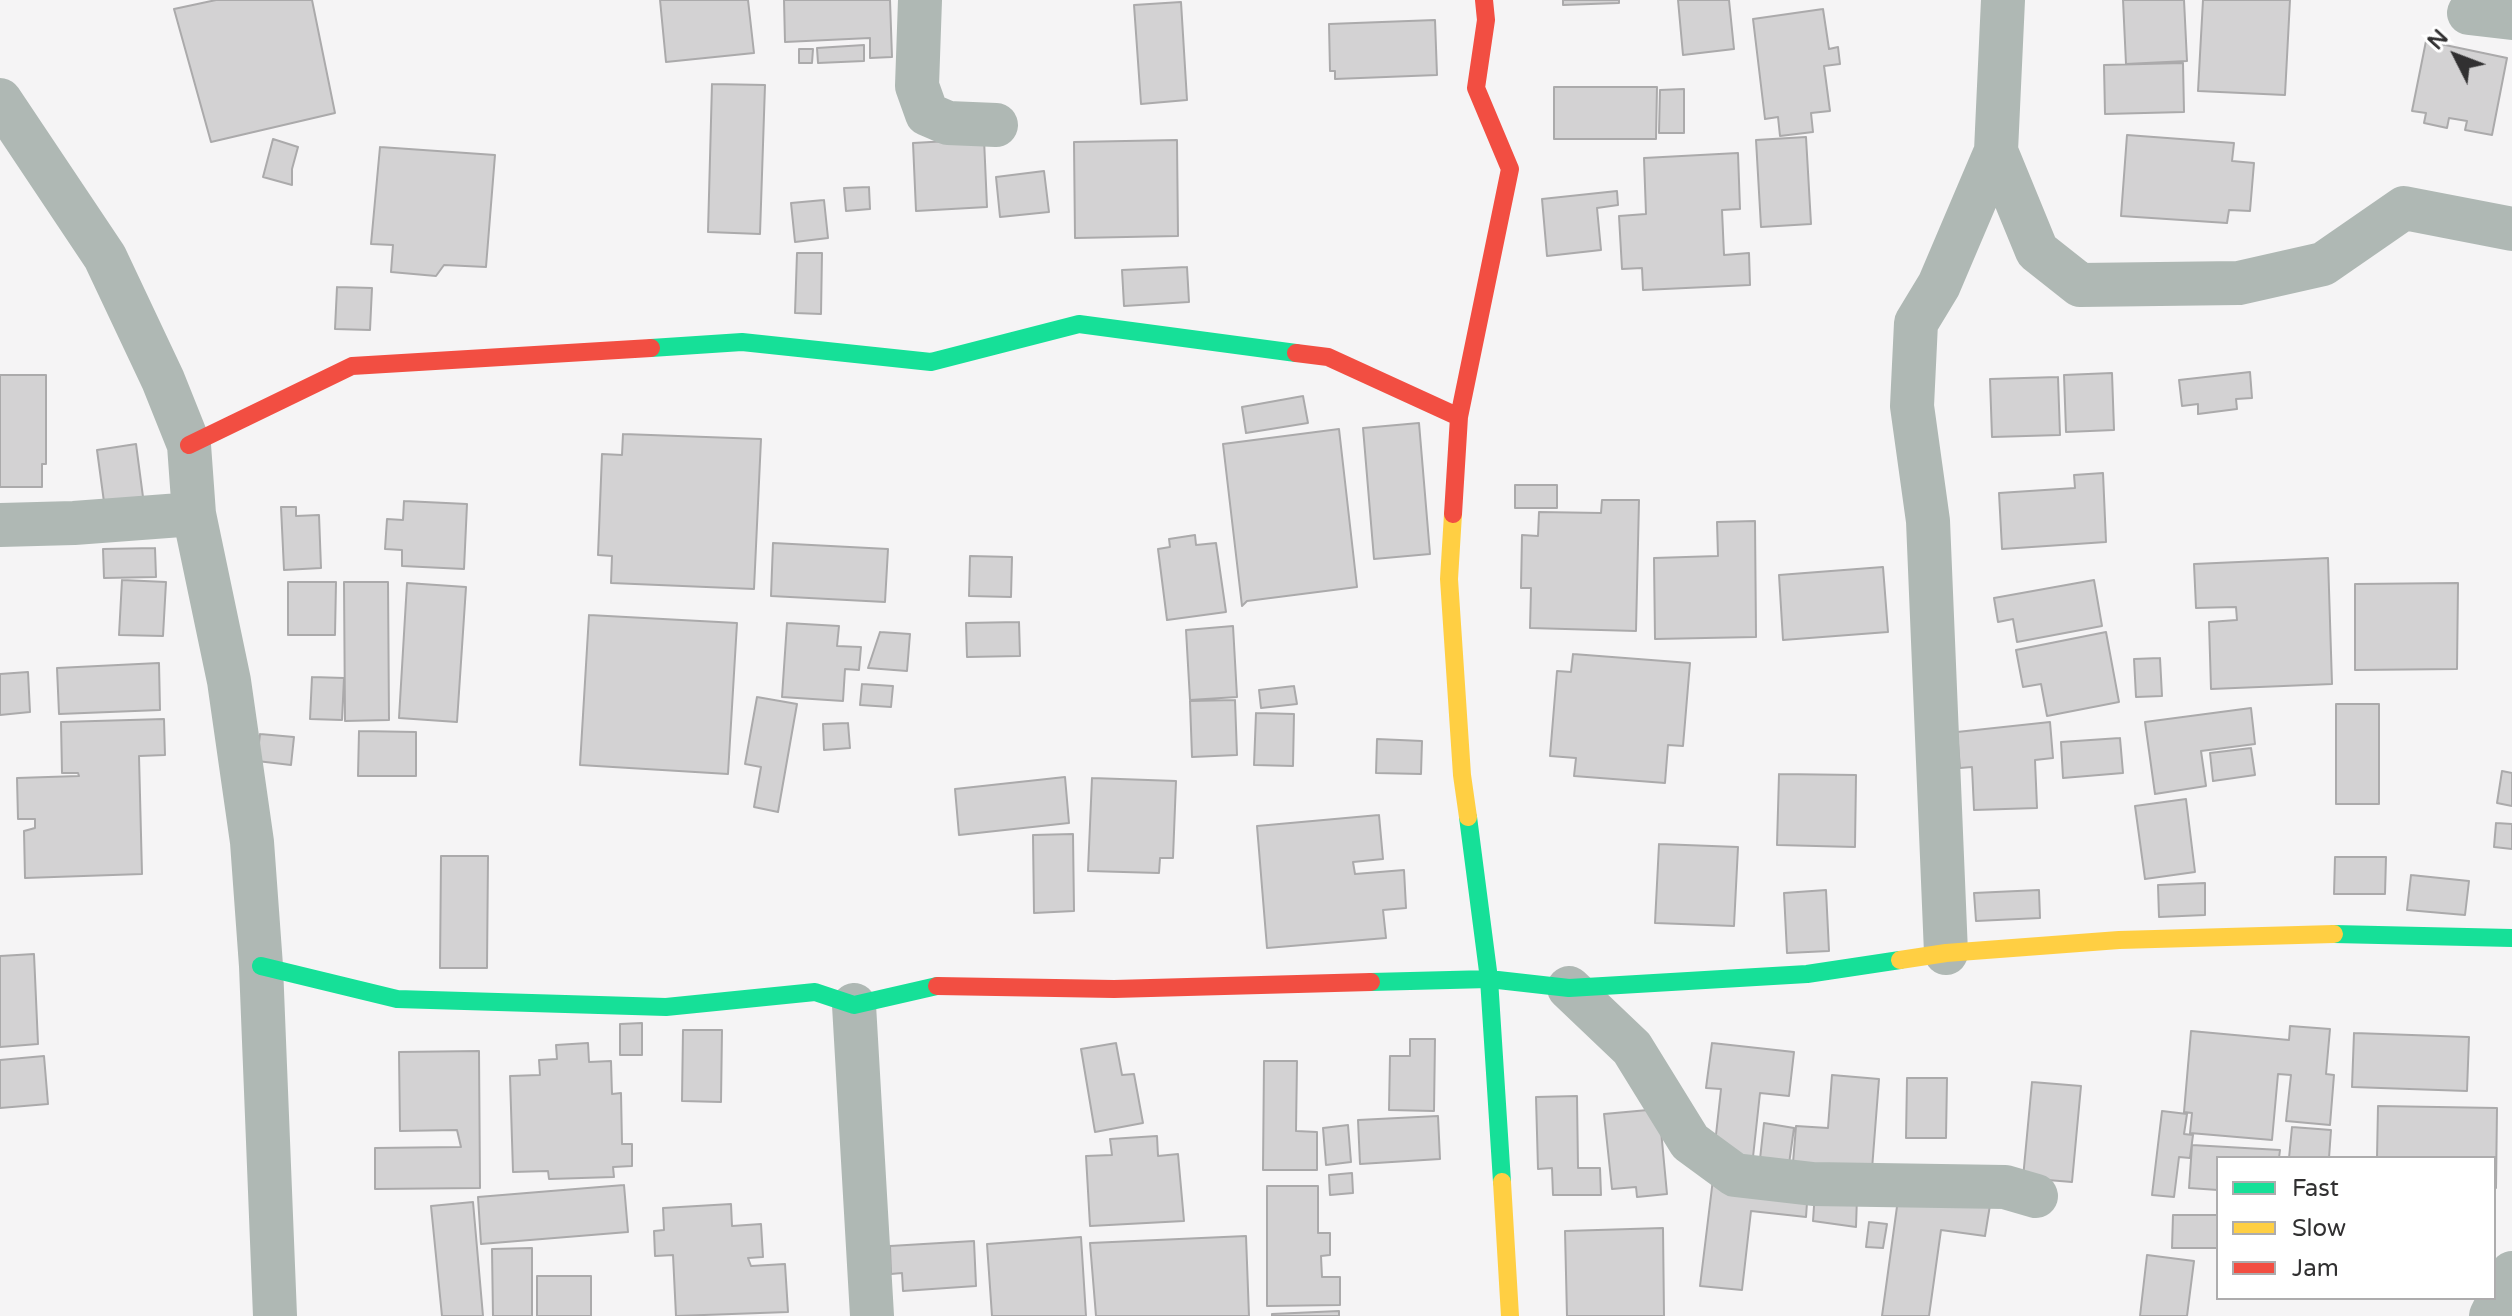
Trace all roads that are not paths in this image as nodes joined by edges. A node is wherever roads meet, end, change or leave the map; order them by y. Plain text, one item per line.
1 (920, 0) edge
2 (1484, 0) edge
3 (2003, 0) edge
4 (2469, 13) dead end
5 (2512, 18) edge
6 (0, 100) edge
7 (996, 125) dead end
8 (1996, 151) junction
9 (2512, 229) edge
10 (1459, 417) junction
11 (189, 445) junction
12 (194, 514) junction
13 (0, 525) edge
14 (2512, 938) edge
15 (1946, 953) junction
16 (261, 966) junction
17 (1489, 979) junction
18 (1569, 988) junction
19 (854, 1005) junction
20 (2036, 1196) dead end
21 (2512, 1273) edge
22 (275, 1316) edge
23 (872, 1316) edge
24 (1510, 1316) edge
25 (2491, 1316) edge

1 - 7 street
2 - 10 street
3 - 8 street
4 - 5 street
6 - 11 street
8 - 9 street
8 - 15 street
10 - 11 street
10 - 17 street
11 - 12 street
12 - 13 street
12 - 16 street
14 - 15 street
15 - 18 street
16 - 19 street
16 - 22 street
17 - 18 street
17 - 19 street
17 - 24 street
18 - 20 street
19 - 23 street
21 - 25 street

